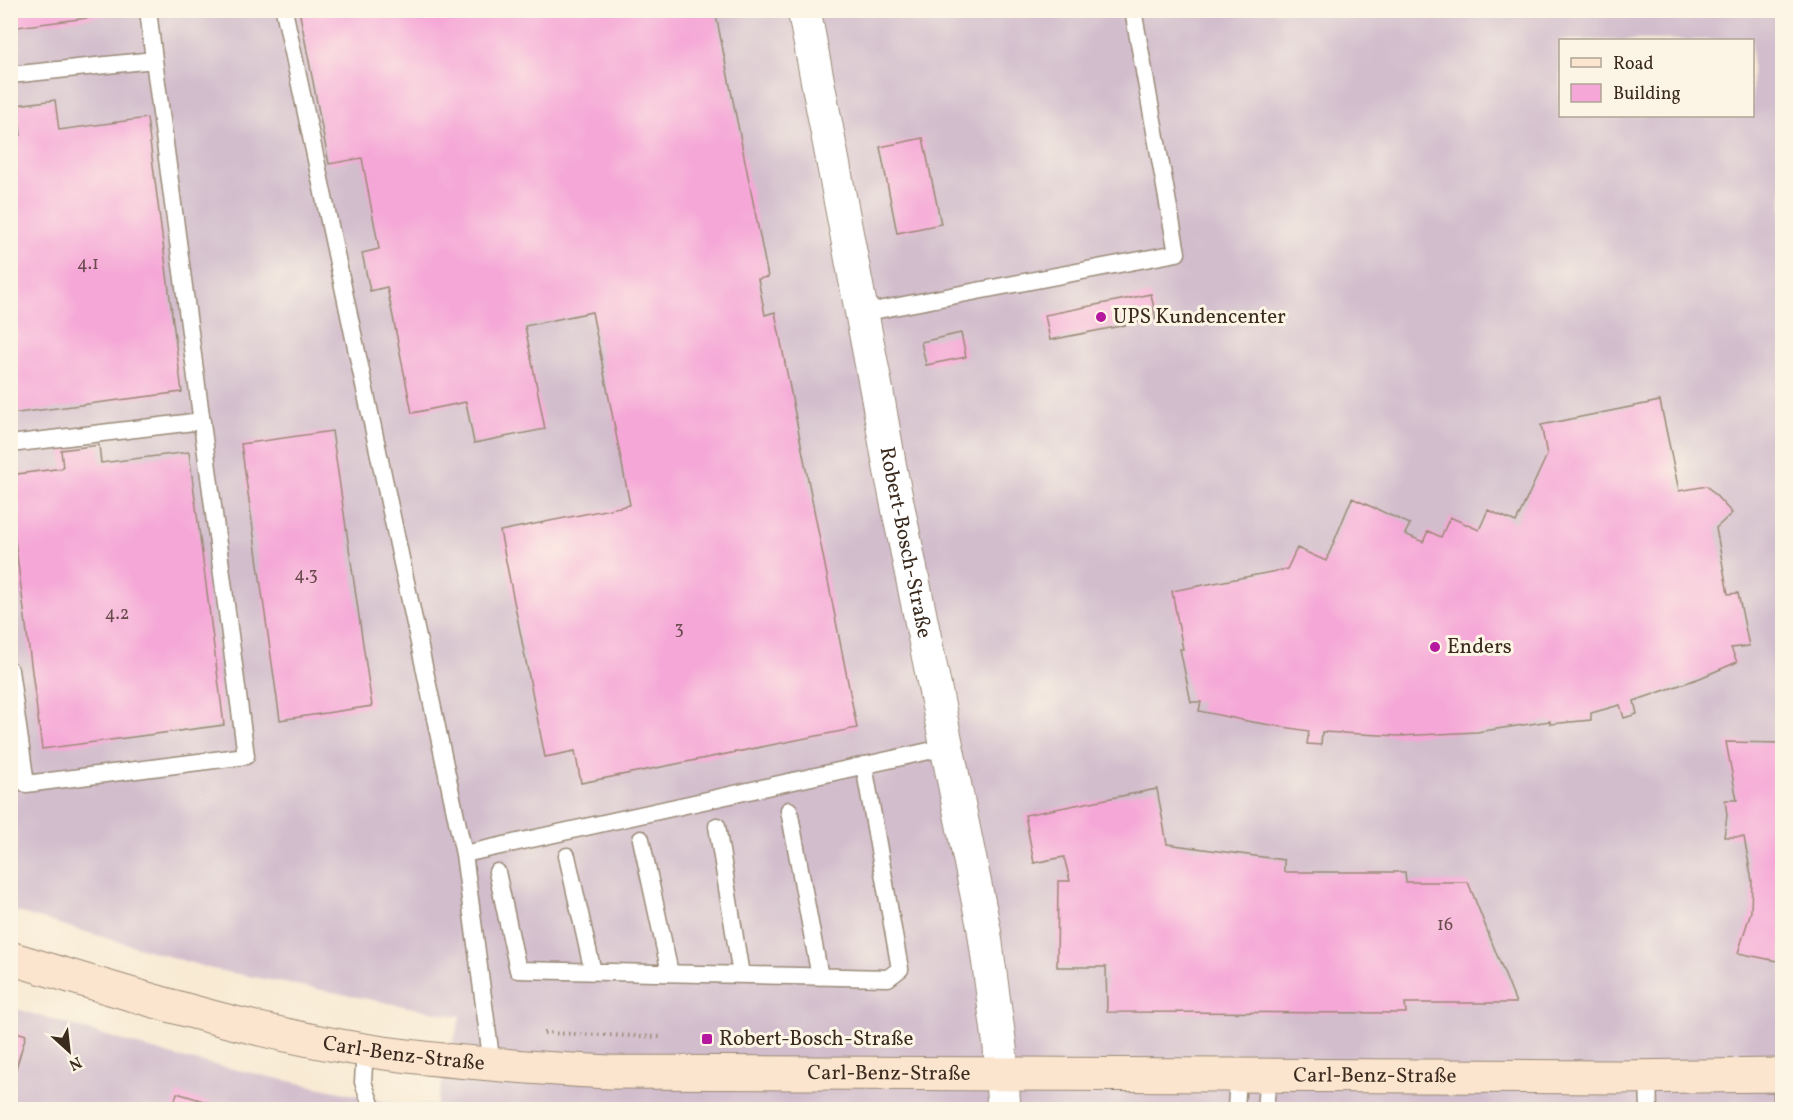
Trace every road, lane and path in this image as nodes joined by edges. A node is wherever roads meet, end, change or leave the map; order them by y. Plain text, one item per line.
1 (148, 10) edge
2 (284, 10) edge
3 (804, 10) edge
4 (1133, 10) edge
5 (154, 60) junction
6 (10, 75) edge
7 (10, 124) edge
8 (14, 135) dead end
9 (862, 313) junction
10 (202, 421) junction
11 (10, 444) edge
12 (10, 670) edge
13 (947, 747) junction
14 (864, 765) junction
15 (789, 810) dead end
16 (717, 826) dead end
17 (641, 839) dead end
18 (464, 854) junction
19 (567, 856) dead end
20 (498, 872) dead end
21 (10, 958) edge
22 (593, 972) junction
23 (670, 974) junction
24 (741, 975) junction
25 (820, 977) junction
26 (536, 1033) dead end
27 (673, 1038) dead end
28 (365, 1049) junction
29 (492, 1065) junction
30 (1002, 1073) junction
31 (1253, 1075) junction
32 (1782, 1076) edge
33 (1648, 1077) junction
34 (373, 1110) edge
35 (1004, 1110) edge
36 (1236, 1110) edge
37 (1265, 1110) edge
38 (1649, 1110) edge
39 (1782, 1110) edge

1 - 5 lane
2 - 18 lane
3 - 9 street, Robert-Bosch-Straße
4 - 9 lane
5 - 6 lane
5 - 10 lane
7 - 8 path
9 - 13 street, Robert-Bosch-Straße
10 - 11 lane
10 - 12 lane
13 - 14 lane
13 - 30 street, Robert-Bosch-Straße
14 - 18 lane
14 - 25 lane
15 - 25 lane
16 - 24 lane
17 - 23 lane
18 - 29 lane
19 - 22 lane
20 - 22 lane
21 - 28 main road, Carl-Benz-Straße
22 - 23 lane
23 - 24 lane
24 - 25 lane
26 - 27 path
28 - 29 main road, Carl-Benz-Straße
28 - 34 lane
29 - 30 main road, Carl-Benz-Straße
30 - 31 main road, Carl-Benz-Straße
30 - 35 street, Robert-Bosch-Straße
31 - 33 main road, Carl-Benz-Straße
31 - 36 lane
31 - 37 lane
32 - 33 main road, Carl-Benz-Straße
32 - 39 lane
33 - 38 lane

